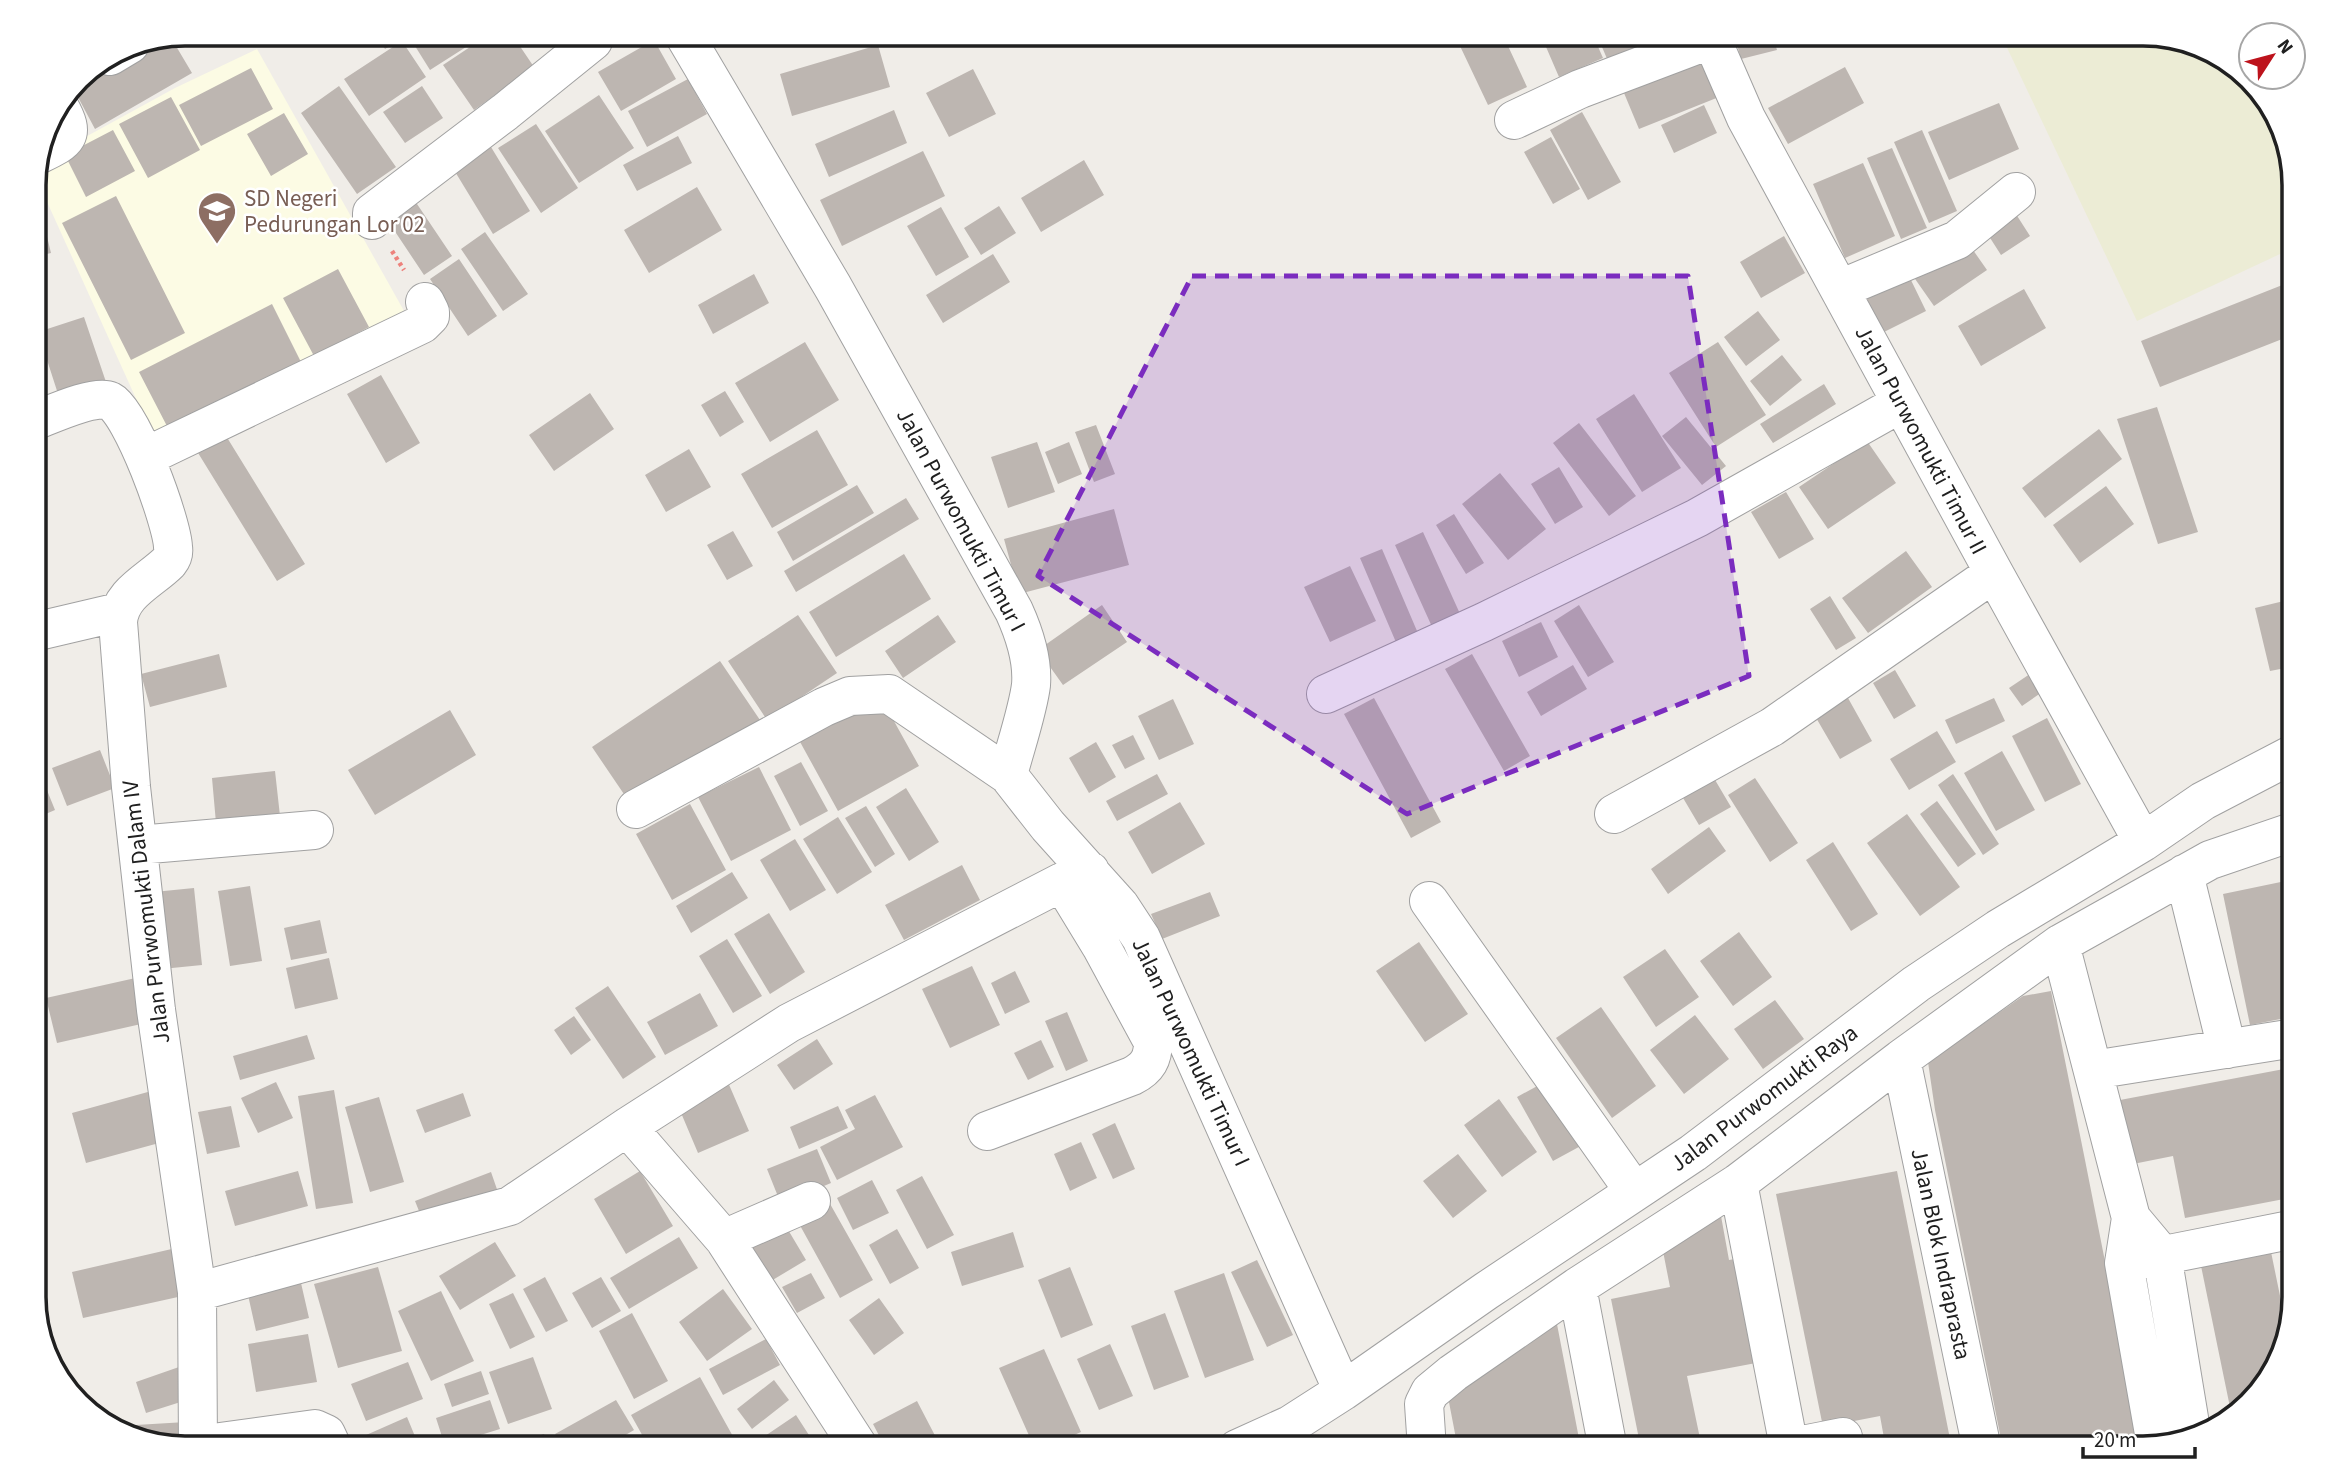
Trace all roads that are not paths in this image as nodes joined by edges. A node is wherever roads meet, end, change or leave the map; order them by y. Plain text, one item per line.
1 (586, 46) edge
2 (691, 46) edge
3 (1686, 46) edge
4 (1715, 46) edge
5 (64, 116) edge
6 (1514, 120) dead end
7 (50, 149) edge
8 (2016, 192) dead end
9 (372, 220) road end
10 (1840, 289) junction
11 (425, 302) road end
12 (1901, 403) junction
13 (46, 417) edge
14 (145, 457) junction
15 (1994, 573) junction
16 (118, 612) junction
17 (46, 629) edge
18 (1326, 694) dead end
19 (2282, 760) edge
20 (1008, 775) junction
21 (636, 809) dead end
22 (1614, 814) dead end
23 (314, 830) dead end
24 (2282, 835) edge
25 (2143, 842) junction
26 (138, 845) junction
27 (2183, 874) junction
28 (1076, 876) junction
29 (1429, 901) dead end
30 (2060, 944) junction
31 (2282, 1040) edge
32 (2227, 1049) junction
33 (1900, 1059) junction
34 (2093, 1070) junction
35 (627, 1127) junction
36 (987, 1130) dead end
37 (1738, 1183) junction
38 (1634, 1191) junction
39 (811, 1201) dead end
40 (2131, 1218) junction
41 (2282, 1232) edge
42 (724, 1239) junction
43 (2162, 1255) junction
44 (2123, 1263) junction
45 (1577, 1287) junction
46 (197, 1292) junction
47 (1343, 1391) junction
48 (2191, 1428) edge
49 (2154, 1435) edge
50 (198, 1436) edge
51 (270, 1436) edge
52 (327, 1436) edge
53 (852, 1436) edge
54 (1266, 1436) edge
55 (1426, 1436) edge
56 (1606, 1436) edge
57 (1784, 1436) edge
58 (1979, 1436) edge

1 - 9 street
2 - 20 street, Jalan Purwomukti Timur I
3 - 6 street
4 - 10 street, Jalan Purwomukti Timur II
5 - 7 street
8 - 10 street
10 - 12 street, Jalan Purwomukti Timur II
11 - 14 street
12 - 15 street, Jalan Purwomukti Timur II
12 - 18 street
13 - 14 street
14 - 16 street
15 - 22 street
15 - 25 street, Jalan Purwomukti Timur II
16 - 17 street
16 - 26 street, Jalan Purwomukti Dalam IV
19 - 25 street, Jalan Purwomukti Raya
20 - 21 street
20 - 28 street, Jalan Purwomukti Timur I
23 - 26 street
24 - 27 street
25 - 38 street, Jalan Purwomukti Raya
26 - 46 street, Jalan Purwomukti Dalam IV
27 - 30 street
27 - 32 street
28 - 35 street
28 - 36 street
28 - 47 street, Jalan Purwomukti Timur I
29 - 38 street
30 - 33 street
30 - 34 street
31 - 32 street
32 - 34 street
33 - 37 street
33 - 58 street, Jalan Blok Indraprasta
34 - 40 street
35 - 42 street
35 - 46 street
37 - 45 street
37 - 57 street
38 - 47 street, Jalan Purwomukti Raya
39 - 42 street
40 - 43 street
40 - 44 street
41 - 43 street
42 - 53 street
43 - 44 street
43 - 48 street
44 - 49 street
45 - 55 street
45 - 56 street
46 - 50 street, Jalan Purwomukti Dalam IV
47 - 54 street, Jalan Purwomukti Raya
51 - 52 street

